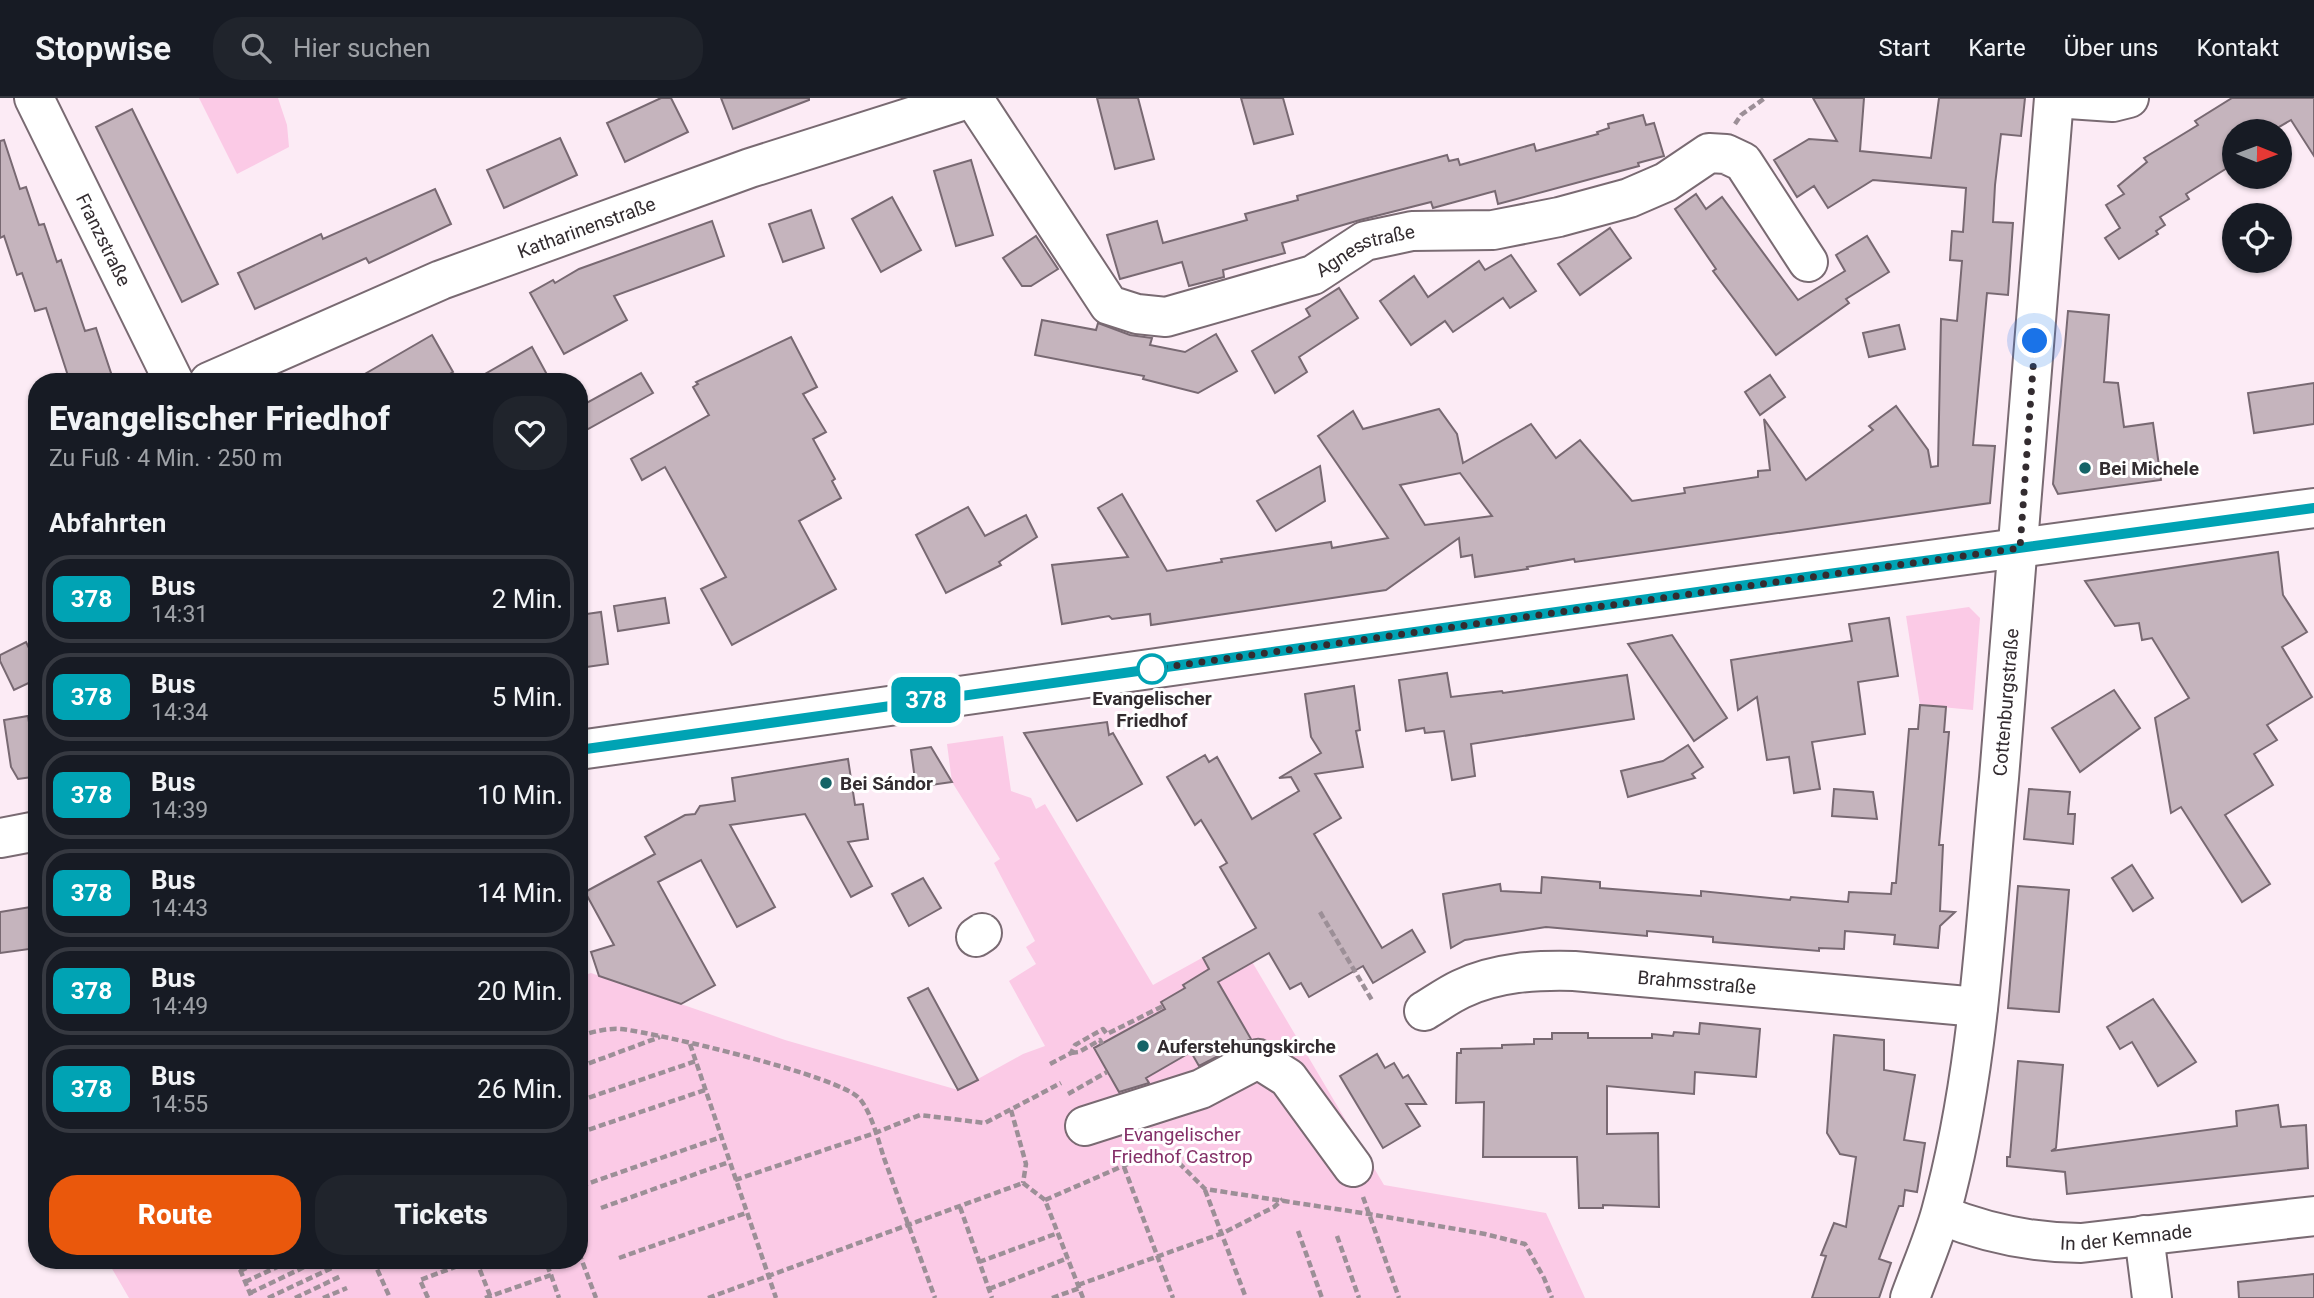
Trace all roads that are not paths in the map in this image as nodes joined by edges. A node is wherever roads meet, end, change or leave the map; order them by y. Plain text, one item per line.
1 (34, 98) edge
2 (972, 98) edge
3 (2054, 98) edge
4 (2129, 98) edge
5 (1808, 262) dead end
6 (170, 373) edge
7 (230, 373) edge
8 (2314, 508) edge
9 (2020, 548) junction
10 (588, 749) edge
11 (28, 833) edge
12 (0, 838) edge
13 (1978, 1006) junction
14 (1424, 1011) dead end
15 (1076, 1111) road end
16 (1353, 1167) dead end
17 (1941, 1215) junction
18 (2314, 1216) edge
19 (2144, 1235) junction
20 (1910, 1298) edge
21 (2152, 1298) edge

1 - 6 street, Franzstraße
2 - 5 street, Agnesstraße
2 - 7 street, Katharinenstraße
3 - 4 street, Cottenburgstraße
3 - 9 street, Cottenburgstraße
8 - 9 street
9 - 10 street
9 - 13 street, Cottenburgstraße
11 - 12 street
13 - 14 street, Brahmsstraße
13 - 17 street, Cottenburgstraße
15 - 16 street
17 - 19 street, In der Kemnade
17 - 20 street, Cottenburgstraße
18 - 19 street, In der Kemnade
19 - 21 street

